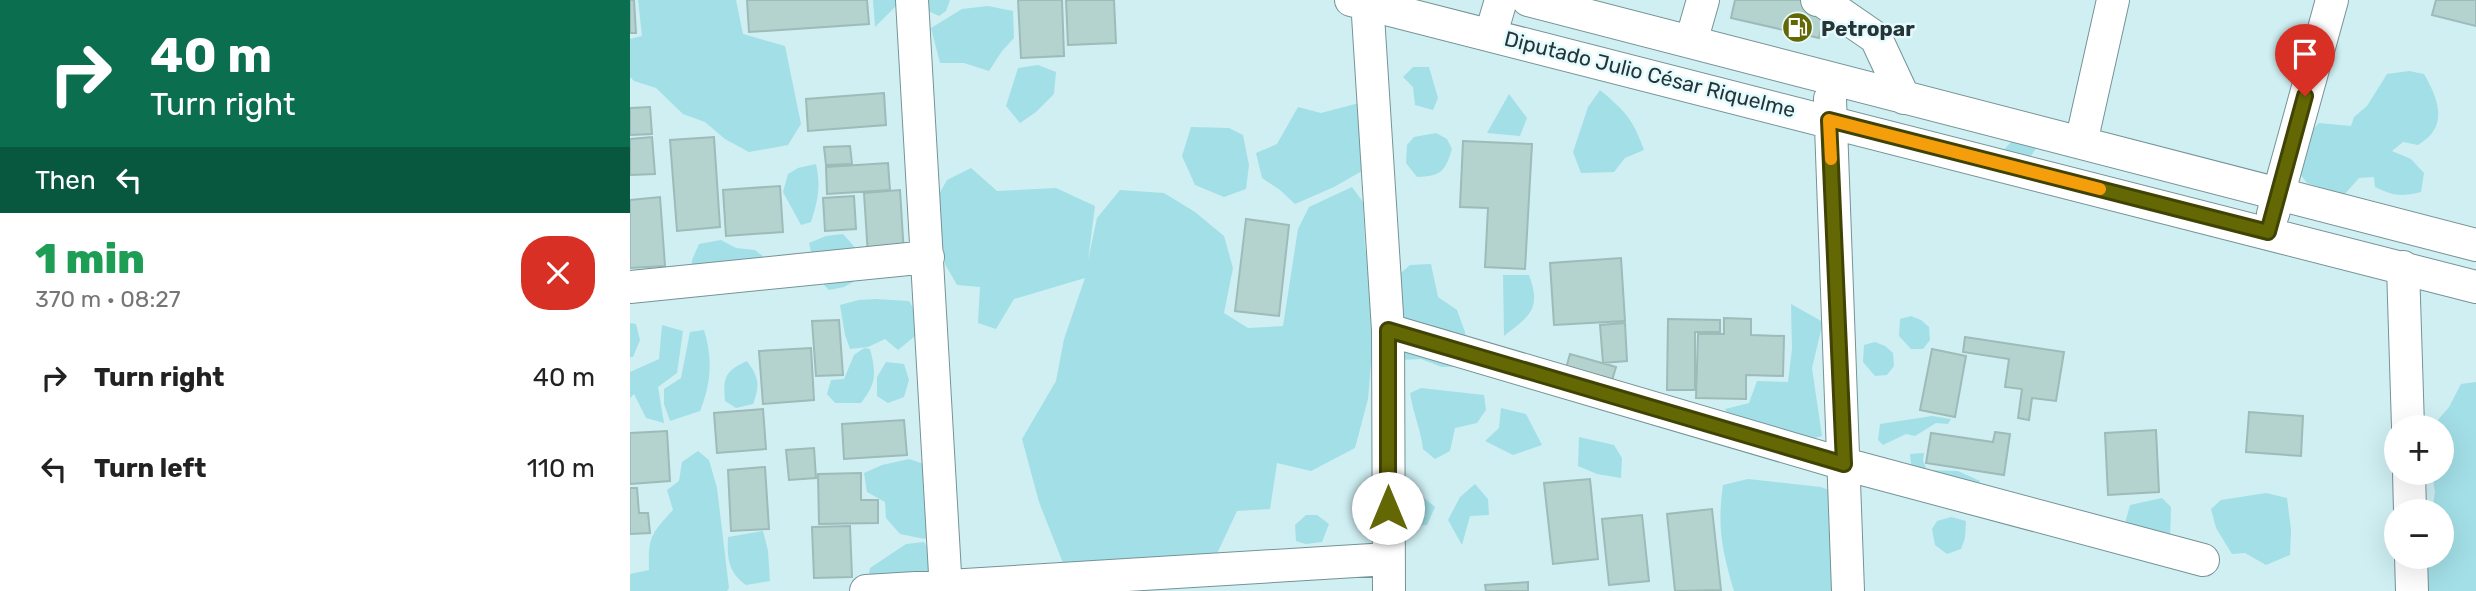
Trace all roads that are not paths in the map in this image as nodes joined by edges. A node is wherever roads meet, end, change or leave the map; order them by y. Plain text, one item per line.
1 (912, 0) edge
2 (1501, 0) edge
3 (1528, 0) edge
4 (1704, 0) edge
5 (1817, 0) edge
6 (2113, 0) edge
7 (2332, 0) edge
8 (1362, 1) edge
9 (1491, 34) junction
10 (1691, 42) junction
11 (1830, 79) junction
12 (1904, 98) junction
13 (1829, 120) junction
14 (2081, 143) junction
15 (2278, 193) junction
16 (2268, 232) junction
17 (2476, 245) edge
18 (928, 257) junction
19 (2403, 267) junction
20 (630, 287) edge
21 (2476, 287) edge
22 (1388, 330) junction
23 (2408, 415) edge
24 (1844, 464) junction
25 (1388, 559) junction
26 (2203, 560) dead end
27 (2412, 569) edge
28 (946, 588) edge
29 (866, 591) edge
30 (1389, 591) edge
31 (1848, 591) edge
32 (2412, 591) edge

1 - 18 street
2 - 9 street
3 - 10 street, Diputado Julio César Riquelme
4 - 10 street
5 - 12 street
6 - 14 street
7 - 15 street
8 - 9 street, Diputado Julio César Riquelme
8 - 22 street
9 - 13 street, Diputado Julio César Riquelme
10 - 11 street, Diputado Julio César Riquelme
11 - 12 street, Diputado Julio César Riquelme
11 - 13 street
12 - 14 street, Diputado Julio César Riquelme
13 - 16 street, Diputado Julio César Riquelme
13 - 24 street
14 - 15 street, Diputado Julio César Riquelme
15 - 16 street
15 - 17 street, Diputado Julio César Riquelme
16 - 19 street, Diputado Julio César Riquelme
18 - 20 street
18 - 28 street
19 - 21 street, Diputado Julio César Riquelme
19 - 23 street
22 - 24 street
22 - 25 street
24 - 26 street
24 - 31 street
25 - 28 street
25 - 30 street
27 - 32 street
28 - 29 street

